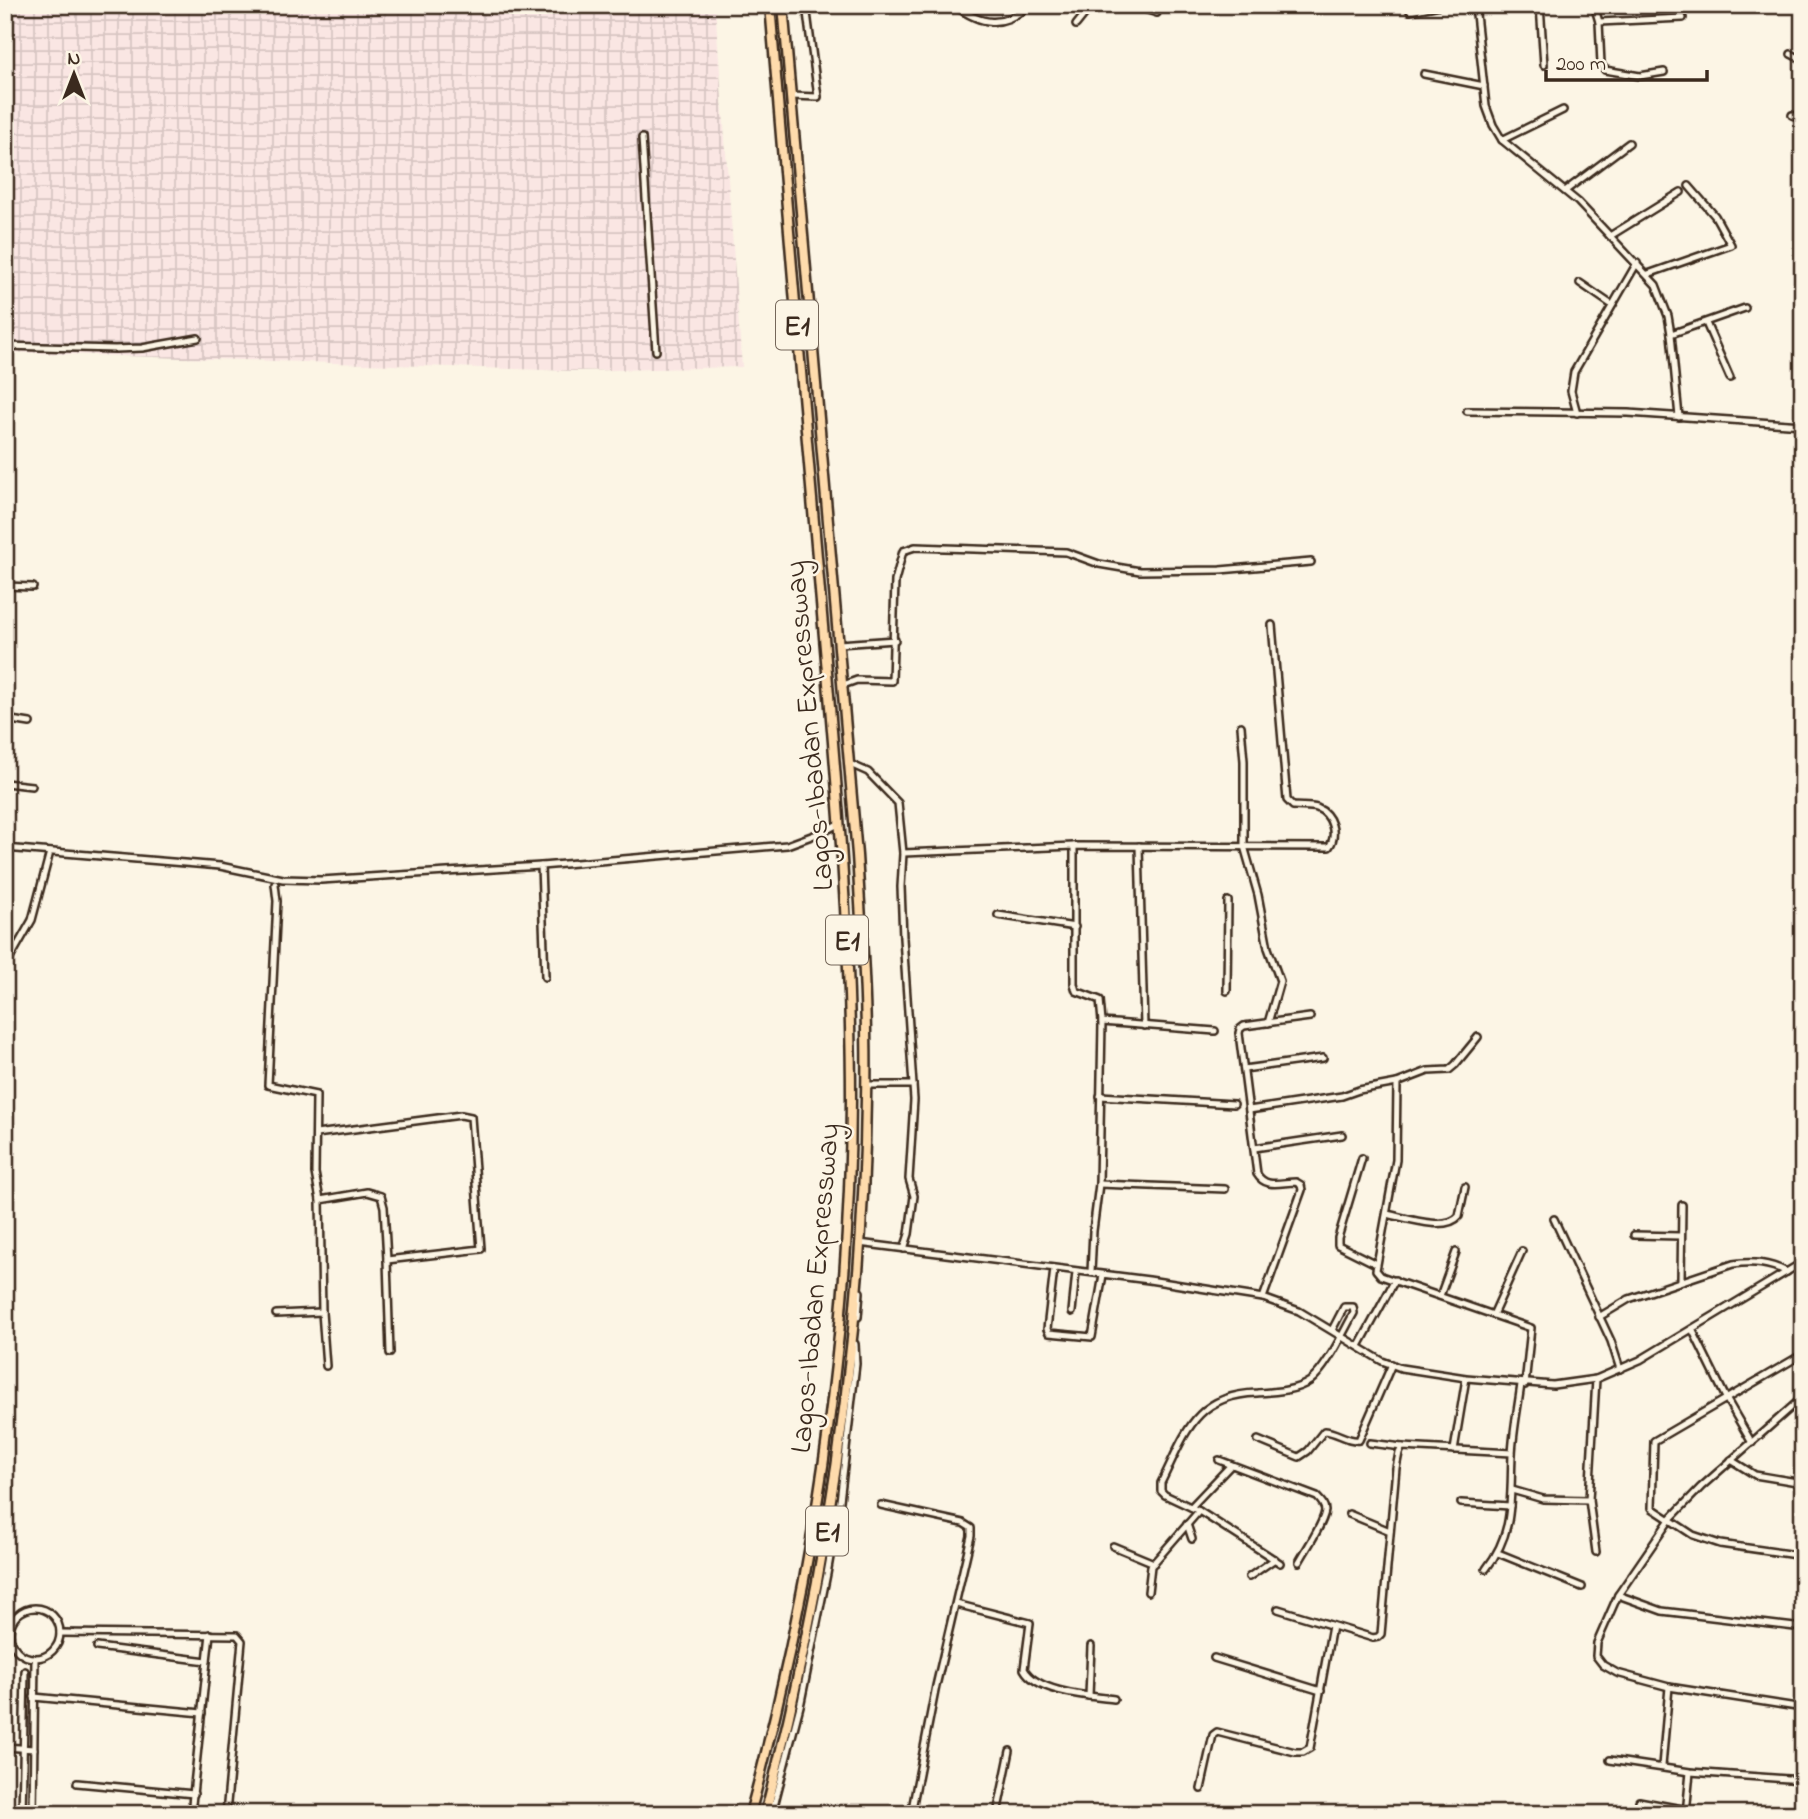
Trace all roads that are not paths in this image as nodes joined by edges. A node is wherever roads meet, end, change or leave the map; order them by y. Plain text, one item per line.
1 (770, 5) edge
2 (783, 5) edge
3 (806, 5) edge
4 (954, 5) edge
5 (1029, 5) edge
6 (1092, 5) edge
7 (1132, 5) edge
8 (1440, 5) edge
9 (1475, 5) edge
10 (1540, 5) edge
11 (1594, 5) edge
12 (1410, 11) dead end
13 (1157, 13) dead end
14 (1683, 18) dead end
15 (1599, 22) junction
16 (1076, 25) dead end
17 (1791, 54) dead end
18 (1803, 60) edge
19 (1544, 65) dead end
20 (1664, 72) dead end
21 (1424, 74) dead end
22 (1484, 86) junction
23 (791, 96) junction
24 (1563, 110) dead end
25 (1793, 115) dead end
26 (1803, 120) edge
27 (642, 138) dead end
28 (1502, 140) junction
29 (1629, 143) dead end
30 (1689, 186) dead end
31 (1565, 191) junction
32 (1681, 192) dead end
33 (1610, 236) junction
34 (1637, 263) junction
35 (1648, 274) junction
36 (1580, 283) dead end
37 (1612, 305) junction
38 (1745, 309) dead end
39 (1706, 323) junction
40 (1671, 334) junction
41 (198, 338) dead end
42 (5, 346) edge
43 (656, 351) dead end
44 (1730, 378) dead end
45 (1467, 411) dead end
46 (1577, 412) junction
47 (1679, 417) junction
48 (1803, 425) edge
49 (1311, 562) dead end
50 (5, 586) edge
51 (33, 587) dead end
52 (1272, 625) dead end
53 (895, 640) junction
54 (839, 644) junction
55 (843, 685) junction
56 (5, 719) edge
57 (30, 723) dead end
58 (1241, 726) dead end
59 (850, 765) junction
60 (5, 783) edge
61 (33, 786) dead end
62 (840, 823) junction
63 (1074, 846) junction
64 (1139, 846) junction
65 (1244, 846) junction
66 (5, 848) edge
67 (50, 852) junction
68 (903, 853) junction
69 (541, 866) junction
70 (275, 884) dead end
71 (1228, 901) dead end
72 (998, 915) dead end
73 (1075, 927) junction
74 (5, 976) edge
75 (545, 977) dead end
76 (1227, 991) dead end
77 (1310, 1017) dead end
78 (1102, 1021) junction
79 (1268, 1023) junction
80 (1144, 1026) junction
81 (1214, 1031) dead end
82 (1478, 1037) dead end
83 (1322, 1058) dead end
84 (1244, 1069) junction
85 (1396, 1083) junction
86 (914, 1085) junction
87 (866, 1086) junction
88 (1100, 1096) junction
89 (1234, 1104) dead end
90 (1249, 1110) junction
91 (316, 1135) junction
92 (1342, 1135) dead end
93 (1254, 1148) junction
94 (1362, 1158) dead end
95 (1802, 1176) edge
96 (1099, 1184) junction
97 (1803, 1185) edge
98 (1465, 1187) dead end
99 (1225, 1189) dead end
100 (320, 1200) junction
101 (1682, 1205) dead end
102 (1387, 1214) junction
103 (1554, 1219) dead end
104 (1634, 1235) dead end
105 (1680, 1236) junction
106 (861, 1243) junction
107 (904, 1249) junction
108 (1522, 1251) dead end
109 (1456, 1252) dead end
110 (387, 1260) junction
111 (1802, 1263) edge
112 (1376, 1264) junction
113 (1054, 1269) junction
114 (1076, 1272) junction
115 (1091, 1272) junction
116 (1787, 1272) junction
117 (1103, 1275) junction
118 (1395, 1280) junction
119 (1681, 1280) junction
120 (1440, 1296) junction
121 (1263, 1298) junction
122 (1072, 1311) dead end
123 (322, 1312) junction
124 (276, 1314) dead end
125 (1493, 1315) junction
126 (1599, 1317) junction
127 (1692, 1329) junction
128 (1332, 1330) junction
129 (1341, 1335) junction
130 (1359, 1346) junction
131 (390, 1353) dead end
132 (1803, 1354) edge
133 (1392, 1364) junction
134 (326, 1366) dead end
135 (1620, 1369) junction
136 (1466, 1378) junction
137 (1595, 1379) junction
138 (1523, 1385) junction
139 (1803, 1397) edge
140 (1727, 1400) junction
141 (1258, 1440) dead end
142 (1370, 1443) dead end
143 (1752, 1443) junction
144 (1402, 1447) junction
145 (1454, 1450) junction
146 (1512, 1453) junction
147 (1219, 1460) dead end
148 (1731, 1460) junction
149 (1231, 1465) junction
150 (1803, 1483) edge
151 (1511, 1490) junction
152 (1589, 1500) junction
153 (1461, 1503) dead end
154 (881, 1505) dead end
155 (1510, 1506) junction
156 (1191, 1507) junction
157 (1199, 1511) junction
158 (1349, 1514) dead end
159 (1671, 1518) junction
160 (1187, 1524) junction
161 (1390, 1531) junction
162 (1192, 1539) dead end
163 (1113, 1546) dead end
164 (1596, 1552) dead end
165 (1498, 1553) junction
166 (1803, 1556) edge
167 (1299, 1562) dead end
168 (1154, 1563) junction
169 (1486, 1569) dead end
170 (1248, 1577) dead end
171 (1582, 1587) dead end
172 (1148, 1592) dead end
173 (1618, 1595) junction
174 (956, 1604) junction
175 (1278, 1609) dead end
176 (1332, 1626) junction
177 (1803, 1628) edge
178 (7, 1630) edge
179 (60, 1633) junction
180 (210, 1634) junction
181 (1091, 1646) dead end
182 (97, 1647) dead end
183 (35, 1658) junction
184 (1214, 1658) dead end
185 (207, 1661) junction
186 (24, 1671) dead end
187 (1670, 1687) junction
188 (1321, 1691) junction
189 (1090, 1696) junction
190 (34, 1697) junction
191 (1114, 1699) dead end
192 (1803, 1708) edge
193 (202, 1713) junction
194 (5, 1747) edge
195 (22, 1748) junction
196 (34, 1749) junction
197 (1010, 1751) dead end
198 (1610, 1760) dead end
199 (1662, 1766) junction
200 (1690, 1772) junction
201 (1803, 1780) edge
202 (77, 1783) dead end
203 (1201, 1789) dead end
204 (194, 1794) junction
205 (1639, 1801) dead end
206 (1686, 1812) edge
207 (22, 1814) edge
208 (33, 1814) edge
209 (191, 1814) edge
210 (226, 1814) edge
211 (750, 1814) edge
212 (765, 1814) edge
213 (772, 1814) edge
214 (911, 1814) edge
215 (997, 1814) edge

1 - 62 highway, Lagos-Ibadan Expressway / E1
2 - 23 highway, Lagos-Ibadan Expressway / E1
3 - 23 street
4 - 5 street
6 - 16 street
7 - 13 street
8 - 12 street
9 - 22 street
10 - 19 street
11 - 15 street
14 - 15 street
15 - 20 street
17 - 18 street
21 - 22 street
22 - 28 street
23 - 54 highway, Lagos-Ibadan Expressway / E1
24 - 28 street
25 - 26 street
27 - 43 street
28 - 31 street
29 - 31 street
30 - 35 street
31 - 33 street
32 - 33 street
33 - 34 street
34 - 35 street
34 - 37 street
35 - 40 street
36 - 37 street
37 - 46 street
38 - 39 street
39 - 40 street
39 - 44 street
40 - 47 street
41 - 42 street
45 - 46 street
46 - 47 street
47 - 48 street
49 - 53 street
50 - 51 street
52 - 65 street
53 - 54 street
53 - 55 street
54 - 55 highway, Lagos-Ibadan Expressway / E1
55 - 59 highway, Lagos-Ibadan Expressway / E1
56 - 57 street
58 - 65 street
59 - 68 street
59 - 87 highway, Lagos-Ibadan Expressway / E1
60 - 61 street
62 - 69 street
62 - 211 highway, Lagos-Ibadan Expressway / E1
63 - 64 street
63 - 68 street
63 - 73 street
64 - 65 street
64 - 80 street
65 - 79 street
66 - 67 street
67 - 69 street
67 - 74 street
68 - 86 street
69 - 75 street
70 - 91 street
71 - 76 street
72 - 73 street
73 - 78 street
77 - 79 street
78 - 80 street
78 - 88 street
79 - 84 street
80 - 81 street
82 - 85 street
83 - 84 street
84 - 90 street
85 - 90 street
85 - 102 street
86 - 87 street
86 - 107 street
87 - 106 highway, Lagos-Ibadan Expressway / E1
88 - 89 street
88 - 96 street
90 - 93 street
91 - 100 street
91 - 110 street
92 - 93 street
93 - 121 street
94 - 112 street
95 - 97 street
96 - 99 street
96 - 115 street
98 - 102 street
100 - 110 street
100 - 123 street
101 - 105 street
102 - 112 street
103 - 126 street
104 - 105 street
105 - 119 street
106 - 107 street
106 - 212 highway, Lagos-Ibadan Expressway / E1
106 - 213 street
107 - 113 street
108 - 125 street
109 - 120 street
110 - 131 street
111 - 116 street
112 - 118 street
113 - 114 street
113 - 117 street
114 - 115 street
114 - 122 street
115 - 117 street
116 - 119 street
116 - 127 street
117 - 121 street
118 - 120 street
118 - 130 street
119 - 126 street
120 - 125 street
121 - 128 street
123 - 124 street
123 - 134 street
125 - 138 street
126 - 135 street
127 - 135 street
127 - 140 street
128 - 129 street
128 - 129 street
129 - 130 street
129 - 156 street
130 - 133 street
132 - 140 street
133 - 136 street
133 - 141 street
135 - 137 street
136 - 138 street
136 - 145 street
137 - 138 street
137 - 152 street
138 - 146 street
139 - 143 street
140 - 143 street
140 - 159 street
142 - 144 street
143 - 148 street
144 - 145 street
144 - 161 street
145 - 146 street
146 - 151 street
147 - 149 street
148 - 150 street
148 - 159 street
149 - 156 street
149 - 167 street
151 - 152 street
151 - 155 street
152 - 164 street
153 - 155 street
154 - 174 street
155 - 165 street
156 - 157 street
157 - 160 street
157 - 170 street
158 - 161 street
159 - 166 street
159 - 173 street
160 - 162 street
160 - 168 street
161 - 176 street
163 - 168 street
165 - 169 street
165 - 171 street
168 - 172 street
173 - 177 street
173 - 187 street
174 - 189 street
174 - 214 street
175 - 176 street
176 - 188 street
178 - 179 street
178 - 183 street
179 - 180 street
179 - 183 street
180 - 185 street
180 - 210 street
181 - 189 street
182 - 185 street
183 - 190 street
184 - 188 street
185 - 193 street
186 - 195 street
187 - 192 street
187 - 199 street
188 - 203 street
189 - 191 street
190 - 193 street
190 - 196 street
193 - 204 street
194 - 195 street
195 - 196 street
195 - 207 street
196 - 208 street
197 - 215 street
198 - 199 street
199 - 200 street
200 - 201 street
200 - 206 street
202 - 204 street
204 - 209 street
205 - 206 street

